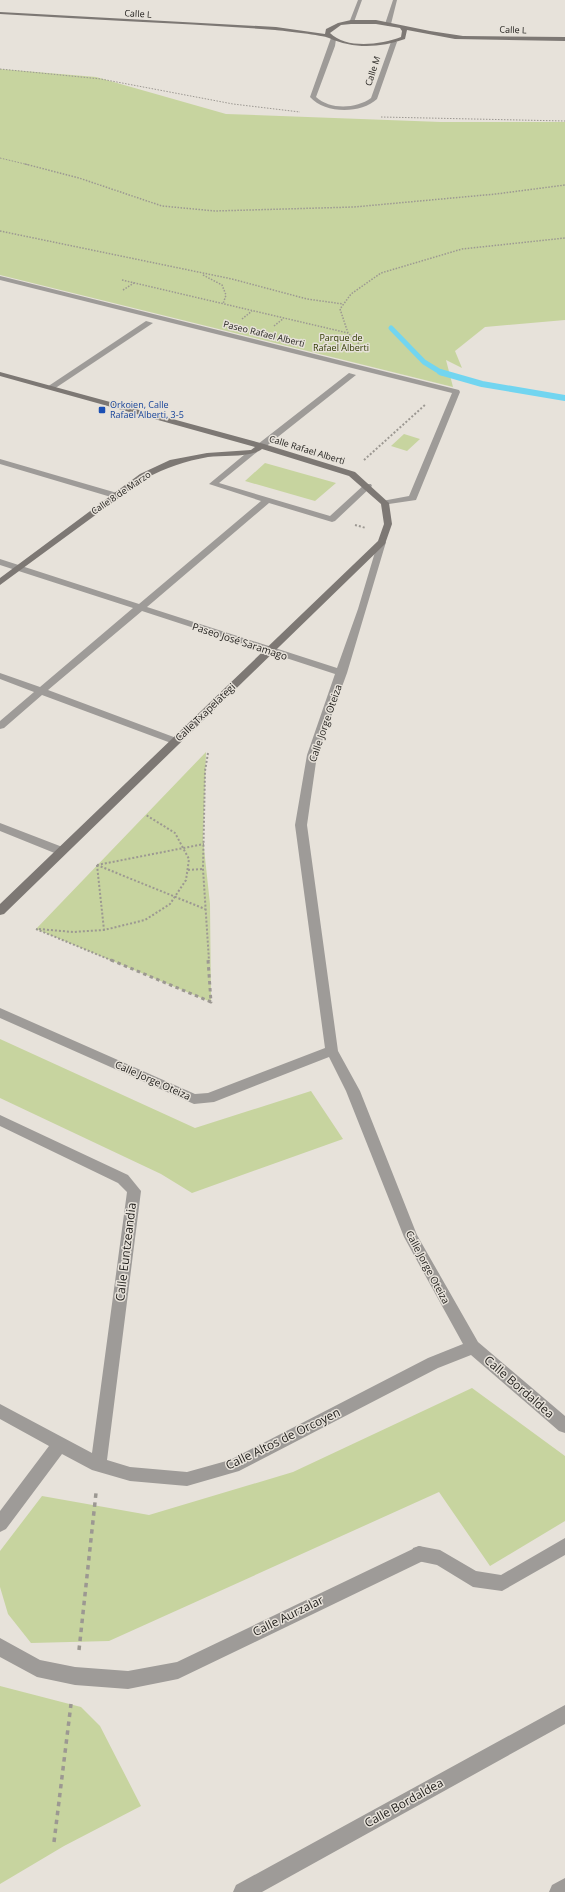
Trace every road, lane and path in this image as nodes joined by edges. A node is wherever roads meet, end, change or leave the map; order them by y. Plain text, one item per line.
1 (360, 0) edge
2 (395, 0) edge
3 (0, 13) edge
4 (351, 22) junction
5 (340, 24) junction
6 (388, 24) junction
7 (325, 26) dead end
8 (310, 28) dead end
9 (402, 28) junction
10 (276, 29) junction
11 (462, 36) junction
12 (331, 37) junction
13 (423, 38) dead end
14 (565, 39) edge
15 (409, 40) dead end
16 (396, 41) junction
17 (0, 69) edge
18 (305, 112) dead end
19 (378, 117) dead end
20 (565, 121) edge
21 (0, 158) edge
22 (565, 185) edge
23 (0, 231) edge
24 (565, 238) edge
25 (197, 272) junction
26 (0, 278) edge
27 (122, 280) dead end
28 (223, 304) junction
29 (343, 304) junction
30 (149, 323) dead end
31 (348, 333) junction
32 (375, 372) junction
33 (0, 374) edge
34 (352, 374) dead end
35 (51, 387) junction
36 (443, 389) junction
37 (257, 449) junction
38 (0, 461) edge
39 (359, 464) dead end
40 (368, 486) junction
41 (114, 495) junction
42 (267, 500) junction
43 (385, 503) junction
44 (382, 542) junction
45 (0, 562) edge
46 (18, 568) junction
47 (0, 582) edge
48 (139, 608) junction
49 (269, 650) junction
50 (342, 673) junction
51 (0, 676) edge
52 (41, 692) junction
53 (0, 726) edge
54 (175, 741) junction
55 (208, 753) dead end
56 (146, 815) dead end
57 (0, 827) edge
58 (204, 844) junction
59 (183, 848) junction
60 (62, 851) junction
61 (97, 865) junction
62 (203, 869) junction
63 (188, 870) junction
64 (175, 896) junction
65 (206, 909) junction
66 (0, 911) edge
67 (104, 930) junction
68 (0, 1013) edge
69 (332, 1051) junction
70 (0, 1120) edge
71 (473, 1347) junction
72 (0, 1410) edge
73 (565, 1426) edge
74 (60, 1444) junction
75 (98, 1464) junction
76 (96, 1493) dead end
77 (0, 1524) edge
78 (565, 1546) edge
79 (0, 1647) edge
80 (78, 1650) dead end
81 (71, 1704) dead end
82 (565, 1714) edge
83 (54, 1842) dead end
84 (565, 1888) edge
85 (243, 1892) edge
86 (559, 1892) edge

1 - 4 street
2 - 6 street
3 - 10 street, Calle L
4 - 5 street, Calle L
4 - 6 street, Calle L
5 - 7 street
5 - 12 street
6 - 9 street, Calle L
8 - 10 street, Calle L
9 - 11 street, Calle L
9 - 16 street
10 - 12 street, Calle L
11 - 13 street, Calle L
11 - 14 street, Calle L
12 - 16 street, Calle L
12 - 16 street, Calle M
15 - 16 street
17 - 18 path
19 - 20 path
21 - 22 path
23 - 25 path
24 - 29 path
25 - 28 path
25 - 29 path
26 - 32 street, Paseo Rafael Alberti
27 - 28 path
28 - 31 path
29 - 31 path
30 - 35 street
31 - 32 path
32 - 36 street, Paseo Rafael Alberti
33 - 35 street, Calle Rafael Alberti
34 - 37 street, Calle Rafael Alberti
35 - 37 street, Calle Rafael Alberti
36 - 39 path
36 - 43 street, Paseo Rafael Alberti
37 - 40 street, Calle Rafael Alberti
37 - 41 street, Calle 8 de Marzo
37 - 42 street
38 - 41 street
40 - 42 street
40 - 43 street, Calle Rafael Alberti
41 - 46 street, Calle 8 de Marzo
42 - 48 street
43 - 44 street, Calle Txapelategi
44 - 49 street, Calle Txapelategi
44 - 50 street, Calle Jorge Oteiza
45 - 46 street, Paseo José Saramago
46 - 47 street, Calle 8 de Marzo
46 - 48 street, Paseo José Saramago
48 - 49 street, Paseo José Saramago
48 - 52 street
49 - 50 street, Paseo José Saramago
49 - 54 street, Calle Txapelategi
50 - 69 street, Calle Jorge Oteiza
51 - 52 street
52 - 53 street
52 - 54 street
54 - 60 street, Calle Txapelategi
55 - 58 path
56 - 59 path
57 - 60 street
58 - 59 path
58 - 62 path
59 - 61 path
59 - 63 path
60 - 66 street, Calle Txapelategi
61 - 64 path
61 - 67 path
62 - 63 path
62 - 65 path
63 - 64 path
64 - 65 path
64 - 67 path
65 - 67 path
68 - 69 street, Calle Jorge Oteiza
69 - 71 street, Calle Jorge Oteiza
70 - 75 street, Calle Euntzeandia
71 - 73 street, Calle Bordaldea
71 - 75 street, Calle Altos de Orcoyen
72 - 74 street, Calle Altos de Orcoyen
74 - 75 street, Calle Altos de Orcoyen
74 - 77 street
76 - 80 path
78 - 79 street, Calle Aurzalar
81 - 83 path
82 - 85 street, Calle Bordaldea
84 - 86 street

